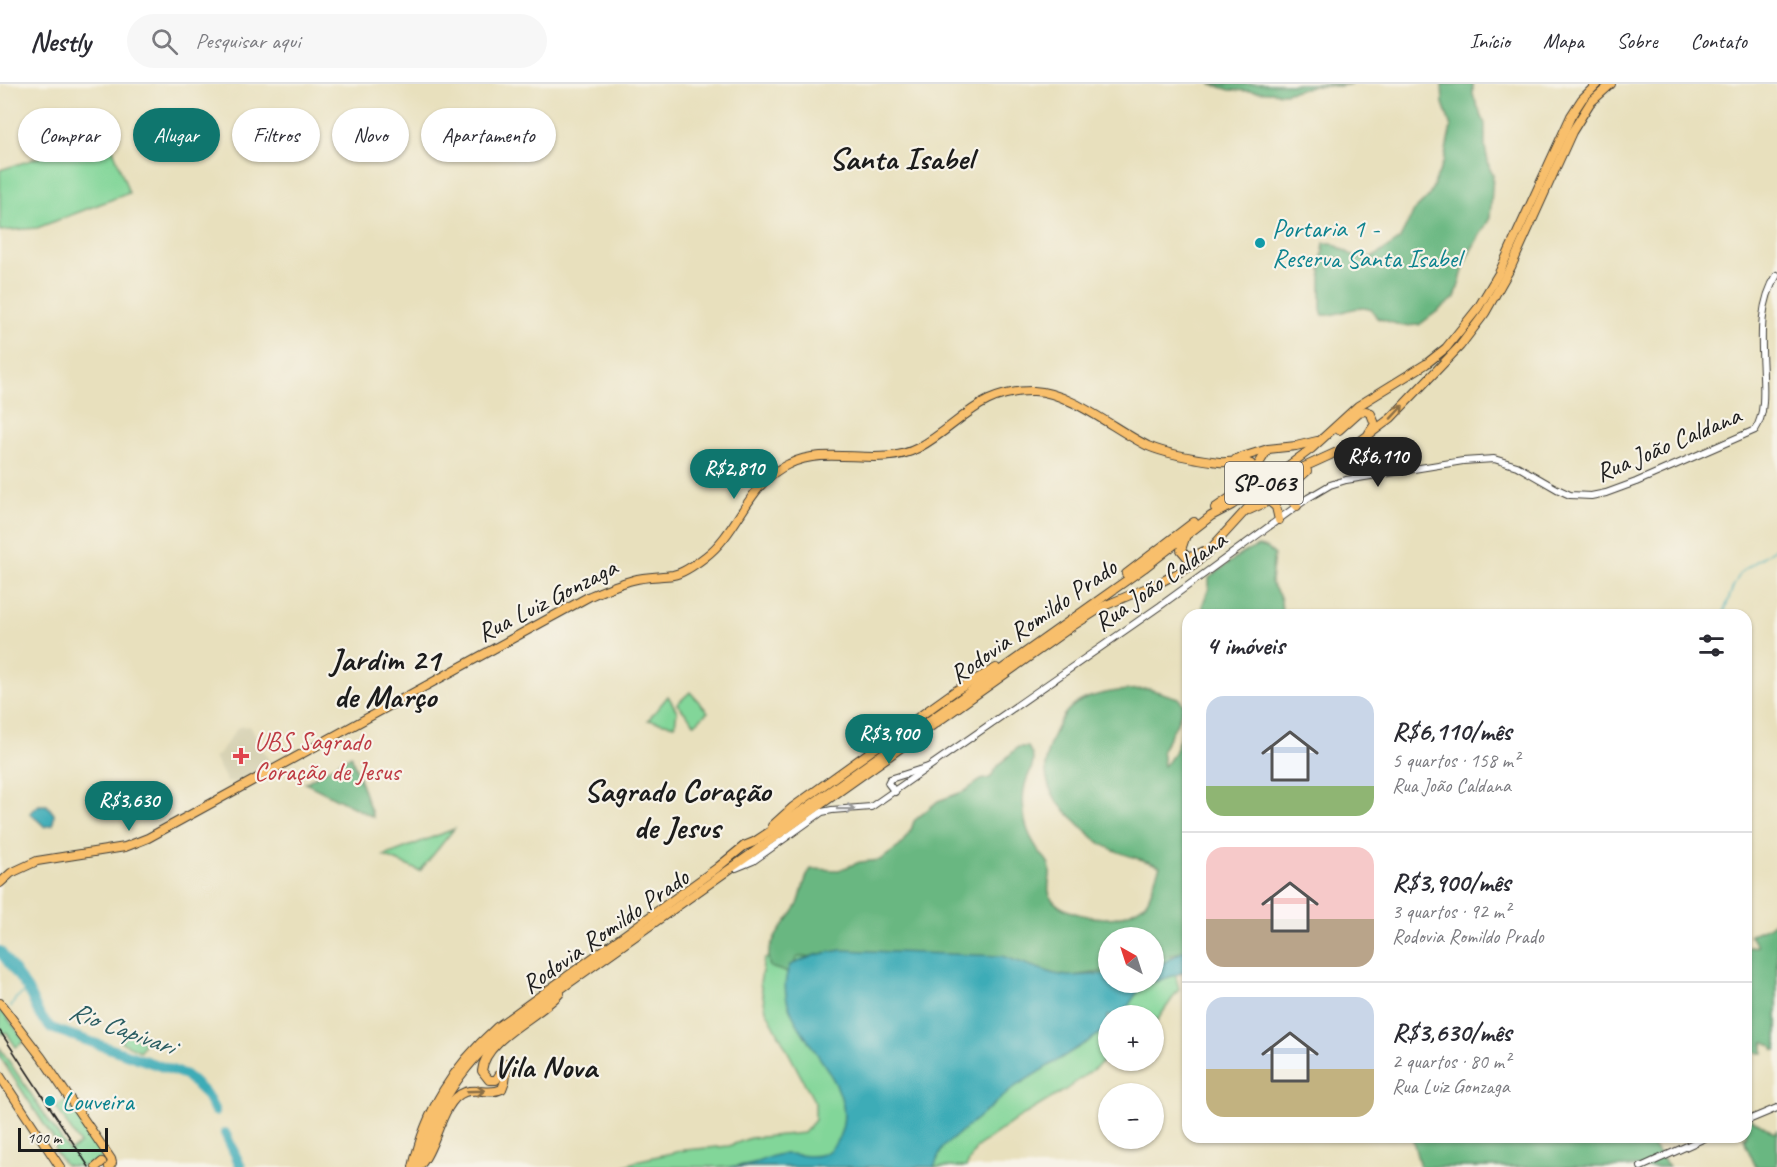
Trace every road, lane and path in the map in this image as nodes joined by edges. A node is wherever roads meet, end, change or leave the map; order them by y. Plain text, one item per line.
1 (1597, 84) edge
2 (1611, 84) edge
3 (1777, 274) edge
4 (1317, 441) junction
5 (1352, 445) junction
6 (1268, 449) junction
7 (1230, 462) junction
8 (1255, 471) junction
9 (1297, 506) junction
10 (1212, 513) junction
11 (1239, 516) junction
12 (1280, 520) junction
13 (934, 764) junction
14 (895, 792) junction
15 (722, 874) junction
16 (0, 883) edge
17 (567, 984) junction
18 (0, 1003) edge
19 (0, 1076) edge
20 (1777, 1108) edge
21 (1752, 1118) edge
22 (1694, 1143) edge
23 (103, 1164) edge
24 (60, 1167) edge
25 (413, 1167) edge
26 (419, 1167) edge
27 (1641, 1167) edge

1 - 4 main road, Rodovia Romildo Prado / SP-063
5 -> 2 main road, Rodovia Romildo Prado / SP-063
3 - 9 street, Rua João Caldana
4 - 5 main road
4 - 6 main road, Rua Luiz Gonzaga
4 - 10 main road, Rodovia Romildo Prado / SP-063
5 - 9 main road
5 - 11 main road, Rodovia Romildo Prado / SP-063
6 - 7 main road, Rua Luiz Gonzaga
6 - 8 main road
7 - 8 main road, Rua Luiz Gonzaga
7 - 16 main road, Rua Luiz Gonzaga
8 - 10 main road
9 - 12 street, Rua João Caldana
10 - 11 main road
10 - 25 main road, Rodovia Romildo Prado / SP-063
11 - 12 main road
11 - 15 main road, Rodovia Romildo Prado / SP-063
12 - 13 street, Rua João Caldana
13 - 14 street, Rua João Caldana
13 - 14 street
15 -> 14 street, Rua João Caldana
15 - 17 main road, Rodovia Romildo Prado / SP-063
17 - 26 main road, Rodovia Romildo Prado / SP-063
26 -> 17 main road
18 - 23 main road
19 - 24 main road
20 - 21 street
22 - 27 street

